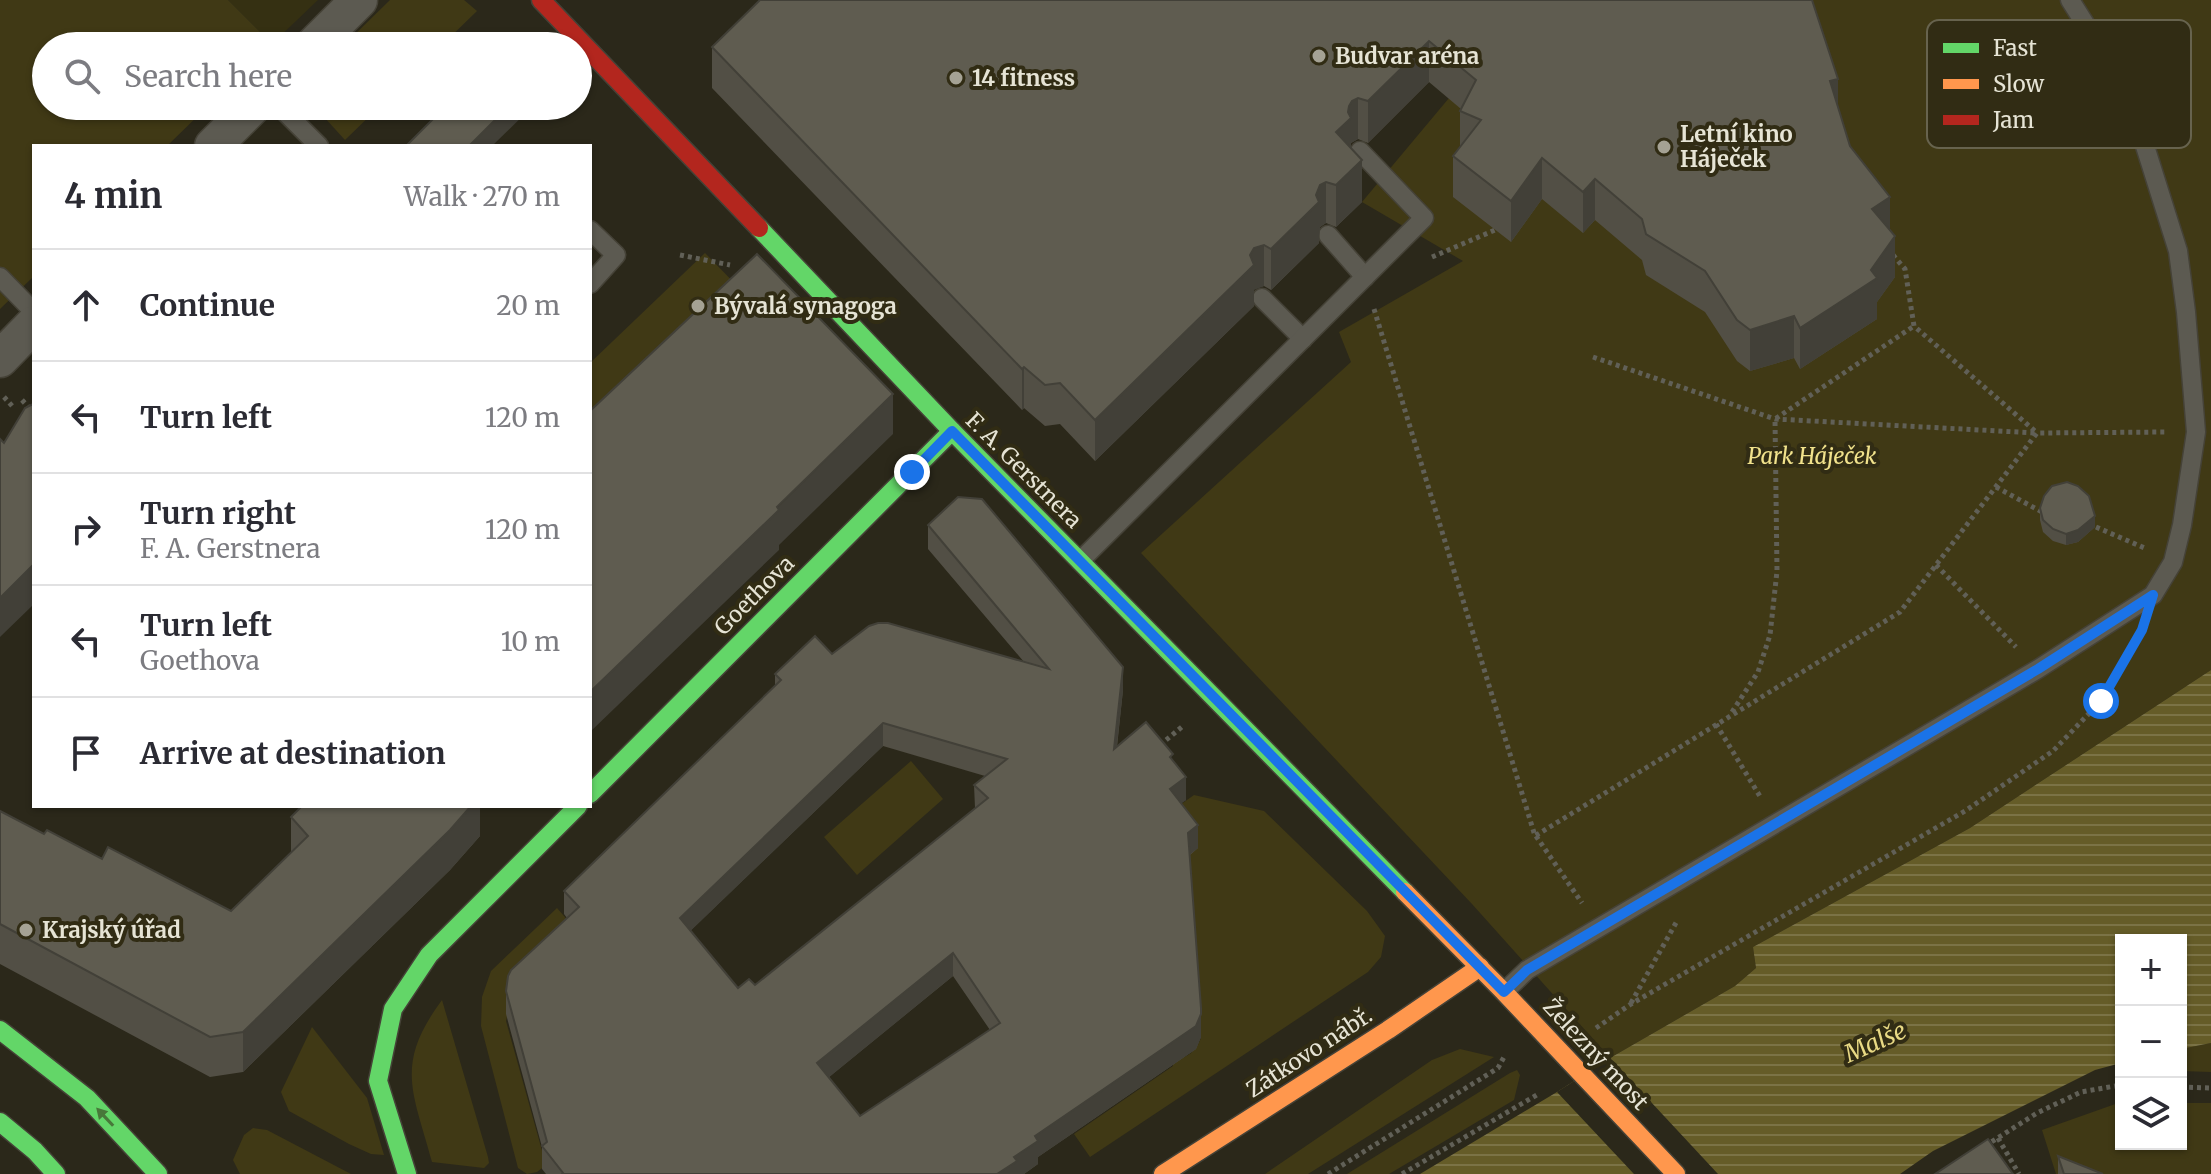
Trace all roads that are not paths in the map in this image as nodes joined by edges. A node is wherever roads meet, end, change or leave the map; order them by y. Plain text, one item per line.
1 (359, 0) edge
2 (541, 0) edge
3 (2070, 0) edge
4 (2083, 20) edge
5 (327, 32) edge
6 (572, 32) edge
7 (592, 53) edge
8 (239, 120) edge
9 (293, 120) edge
10 (215, 144) edge
11 (317, 144) edge
12 (2146, 148) edge
13 (1360, 151) dead end
14 (592, 232) edge
15 (1328, 235) dead end
16 (0, 277) edge
17 (1365, 277) junction
18 (592, 282) edge
19 (1262, 298) dead end
20 (32, 310) edge
21 (32, 326) edge
22 (1303, 339) junction
23 (0, 359) edge
24 (952, 431) junction
25 (1080, 561) junction
26 (592, 792) edge
27 (576, 808) edge
28 (1480, 967) junction
29 (1504, 992) junction
30 (0, 1030) edge
31 (0, 1122) edge
32 (56, 1174) edge
33 (158, 1174) edge
34 (407, 1174) edge
35 (1163, 1174) edge
36 (1676, 1174) edge

1 - 5 street
2 - 6 street, F. A. Gerstnera
3 - 4 lane
7 - 24 street, F. A. Gerstnera
8 - 10 street
9 - 11 lane
12 - 29 lane
13 - 17 lane
14 - 18 lane
15 - 17 lane
16 - 20 lane
17 - 22 lane
19 - 22 lane
21 - 23 street
22 - 25 lane
24 - 25 street, F. A. Gerstnera
24 - 26 street, Goethova
25 - 28 street, F. A. Gerstnera
27 - 34 street
28 - 29 street, Železný most
28 - 35 street, Zátkovo nábř.
29 - 36 street, Železný most
33 -> 30 street
31 - 32 street

